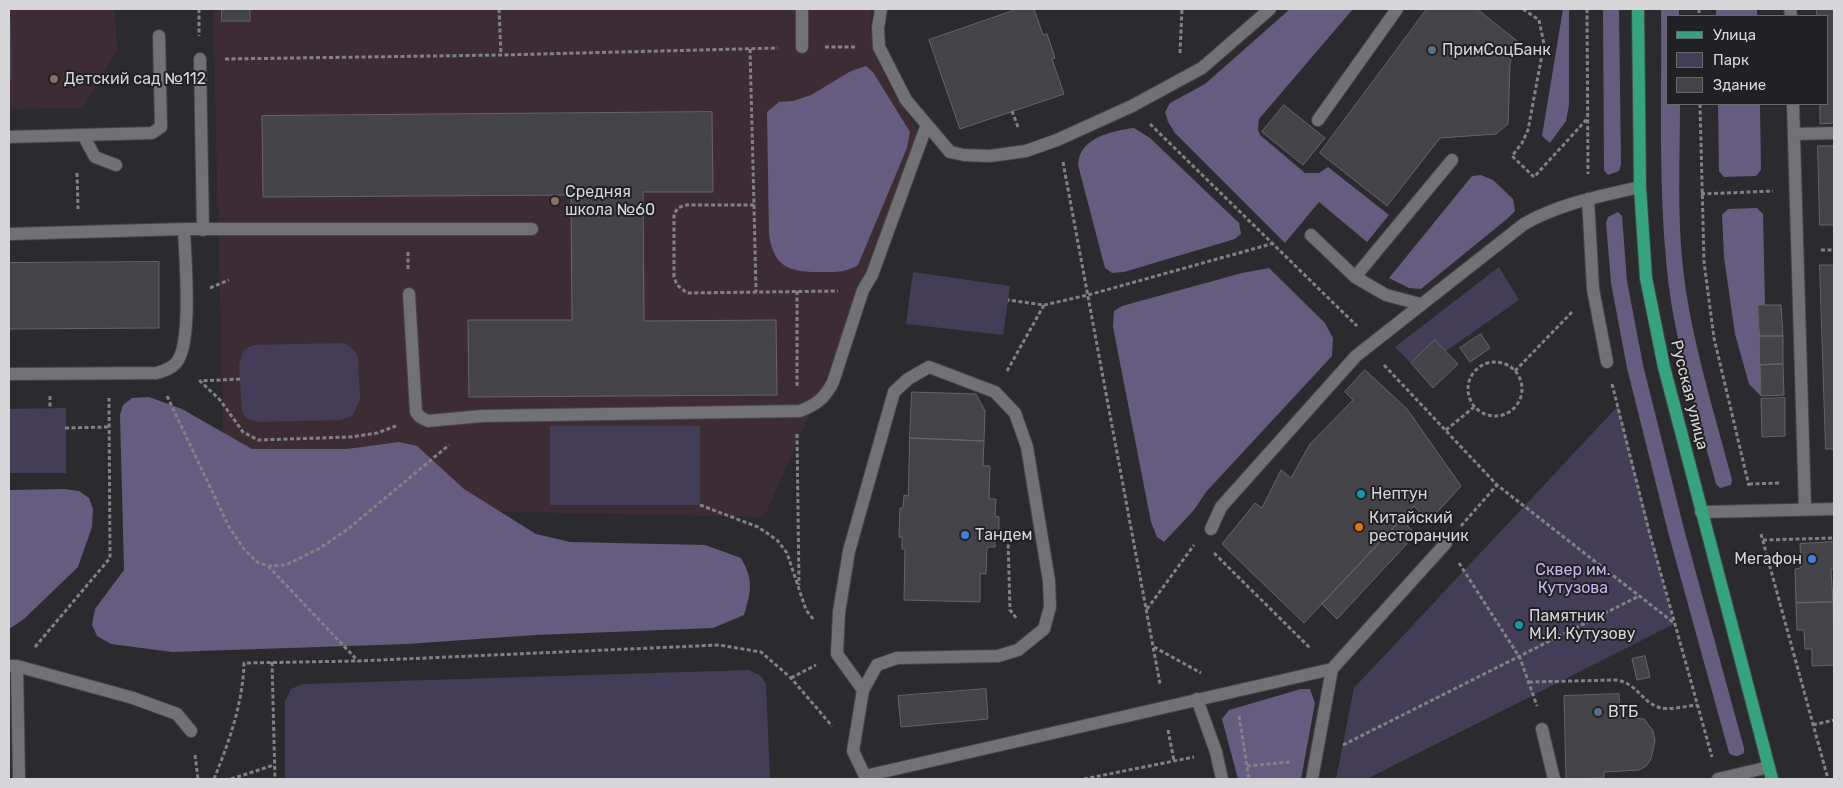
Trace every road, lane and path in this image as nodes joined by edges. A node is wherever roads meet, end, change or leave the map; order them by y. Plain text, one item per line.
1 (499, 9) edge
2 (802, 9) edge
3 (881, 9) edge
4 (1182, 9) edge
5 (1270, 9) edge
6 (1397, 9) edge
7 (1523, 9) edge
8 (1586, 9) edge
9 (1638, 9) edge
10 (159, 36) dead end
11 (802, 47) junction
12 (878, 47) junction
13 (750, 49) junction
14 (501, 55) junction
15 (200, 59) joint
16 (1179, 81) junction
17 (1700, 105) edge
18 (1794, 105) edge
19 (1132, 106) junction
20 (1587, 118) junction
21 (1318, 120) dead end
22 (926, 127) junction
23 (1834, 133) edge
24 (1794, 134) junction
25 (83, 135) junction
26 (9, 137) edge
27 (1452, 160) dead end
28 (116, 165) dead end
29 (77, 171) dead end
30 (1069, 186) dead end
31 (1640, 188) junction
32 (1796, 191) junction
33 (1701, 194) junction
34 (1588, 199) junction
35 (754, 205) junction
36 (184, 229) junction
37 (532, 229) dead end
38 (203, 230) junction
39 (79, 232) junction
40 (9, 234) edge
41 (1311, 235) dead end
42 (1272, 244) junction
43 (407, 246) dead end
44 (1355, 276) junction
45 (1593, 289) junction
46 (863, 290) junction
47 (796, 291) junction
48 (756, 292) junction
49 (409, 294) joint
50 (1088, 295) junction
51 (1008, 300) dead end
52 (1420, 304) junction
53 (1044, 305) junction
54 (1360, 330) dead end
55 (1606, 362) joint
56 (1515, 371) junction
57 (156, 373) junction
58 (9, 374) edge
59 (109, 374) junction
60 (240, 379) dead end
61 (1402, 383) dead end
62 (995, 392) junction
63 (1474, 407) junction
64 (797, 411) junction
65 (482, 416) junction
66 (420, 417) junction
67 (66, 428) dead end
68 (109, 428) junction
69 (1446, 431) junction
70 (1497, 485) junction
71 (700, 505) dead end
72 (1804, 509) junction
73 (1834, 509) edge
74 (1701, 512) junction
75 (1755, 512) junction
76 (1210, 529) junction
77 (1008, 538) dead end
78 (1834, 538) edge
79 (1762, 540) junction
80 (1446, 543) junction
81 (268, 566) junction
82 (799, 584) junction
83 (1639, 596) junction
84 (1146, 609) junction
85 (1674, 624) junction
86 (838, 626) junction
87 (45, 636) dead end
88 (1033, 638) junction
89 (1153, 647) dead end
90 (1520, 658) junction
91 (358, 661) junction
92 (272, 662) junction
93 (13, 666) edge
94 (1332, 670) junction
95 (1529, 682) junction
96 (863, 690) junction
97 (1197, 699) junction
98 (1697, 705) junction
99 (1834, 720) edge
100 (1813, 726) junction
101 (1542, 729) joint
102 (192, 731) dead end
103 (853, 751) junction
104 (1216, 752) junction
105 (1316, 759) junction
106 (1713, 761) dead end
107 (274, 765) junction
108 (1248, 766) dead end
109 (1770, 773) edge
110 (19, 779) edge
111 (214, 779) edge
112 (231, 779) edge
113 (275, 779) edge
114 (1084, 779) edge
115 (1222, 779) edge
116 (1312, 779) edge
117 (1554, 779) edge
118 (1718, 779) edge
119 (1828, 779) edge

1 - 14 path
2 - 11 street
3 - 12 street
4 - 16 path
5 - 16 street
6 - 21 street
7 - 20 path
8 - 20 path
9 - 31 main road, Русская улица
10 - 25 street
11 - 12 path
11 - 13 path
12 - 22 street
13 - 14 path
13 - 35 path
14 - 15 path
15 - 38 street
16 - 19 street
17 - 33 path
18 - 24 street
19 - 22 street
19 - 42 path
20 - 34 path
22 - 46 street
23 - 24 street
24 - 32 street
25 - 26 street
25 - 28 street
27 - 44 street
29 - 39 path
30 - 50 path
31 - 34 street
31 - 74 main road, Русская улица
32 - 33 path
32 - 72 street
33 - 75 path
34 - 45 street
34 - 52 street
35 - 48 path
35 - 48 path
36 - 38 street
36 - 39 street
36 - 57 street
37 - 38 street
39 - 40 street
41 - 44 street
42 - 50 path
42 - 54 path
43 - 49 path
44 - 52 street
45 - 55 street
45 - 56 path
46 - 47 path
46 - 64 street
47 - 48 path
47 - 64 path
49 - 66 street
50 - 53 path
50 - 84 path
51 - 53 path
52 - 76 street
53 - 62 path
55 - 85 path
56 - 63 path
56 - 63 path
57 - 59 street
57 - 81 path
58 - 59 street
59 - 68 path
60 - 66 path
61 - 69 path
62 - 86 street
62 - 88 street
63 - 69 path
64 - 65 street
64 - 82 path
65 - 66 street
65 - 81 path
67 - 68 path
68 - 87 path
69 - 70 path
70 - 80 path
70 - 83 path
71 - 82 path
72 - 73 street
72 - 75 street
74 - 75 street
74 - 109 main road, Русская улица
75 - 79 path
76 - 84 path
76 - 94 path
77 - 88 path
78 - 79 path
79 - 100 path
80 - 90 path
80 - 94 street
81 - 91 path
82 - 86 path
83 - 85 path
83 - 90 path
84 - 89 path
85 - 98 path
86 - 96 street
88 - 96 street
90 - 95 path
90 - 105 path
91 - 92 path
91 - 103 path
92 - 107 path
92 - 111 path
93 - 102 street
93 - 110 street
94 - 97 street
94 - 105 street
95 - 98 path
95 - 101 path
96 - 103 street
97 - 103 street
97 - 104 street
98 - 106 path
99 - 100 path
100 - 119 path
101 - 117 street
104 - 114 path
104 - 115 street
105 - 108 path
105 - 116 street
107 - 112 path
107 - 113 path
109 - 118 street

